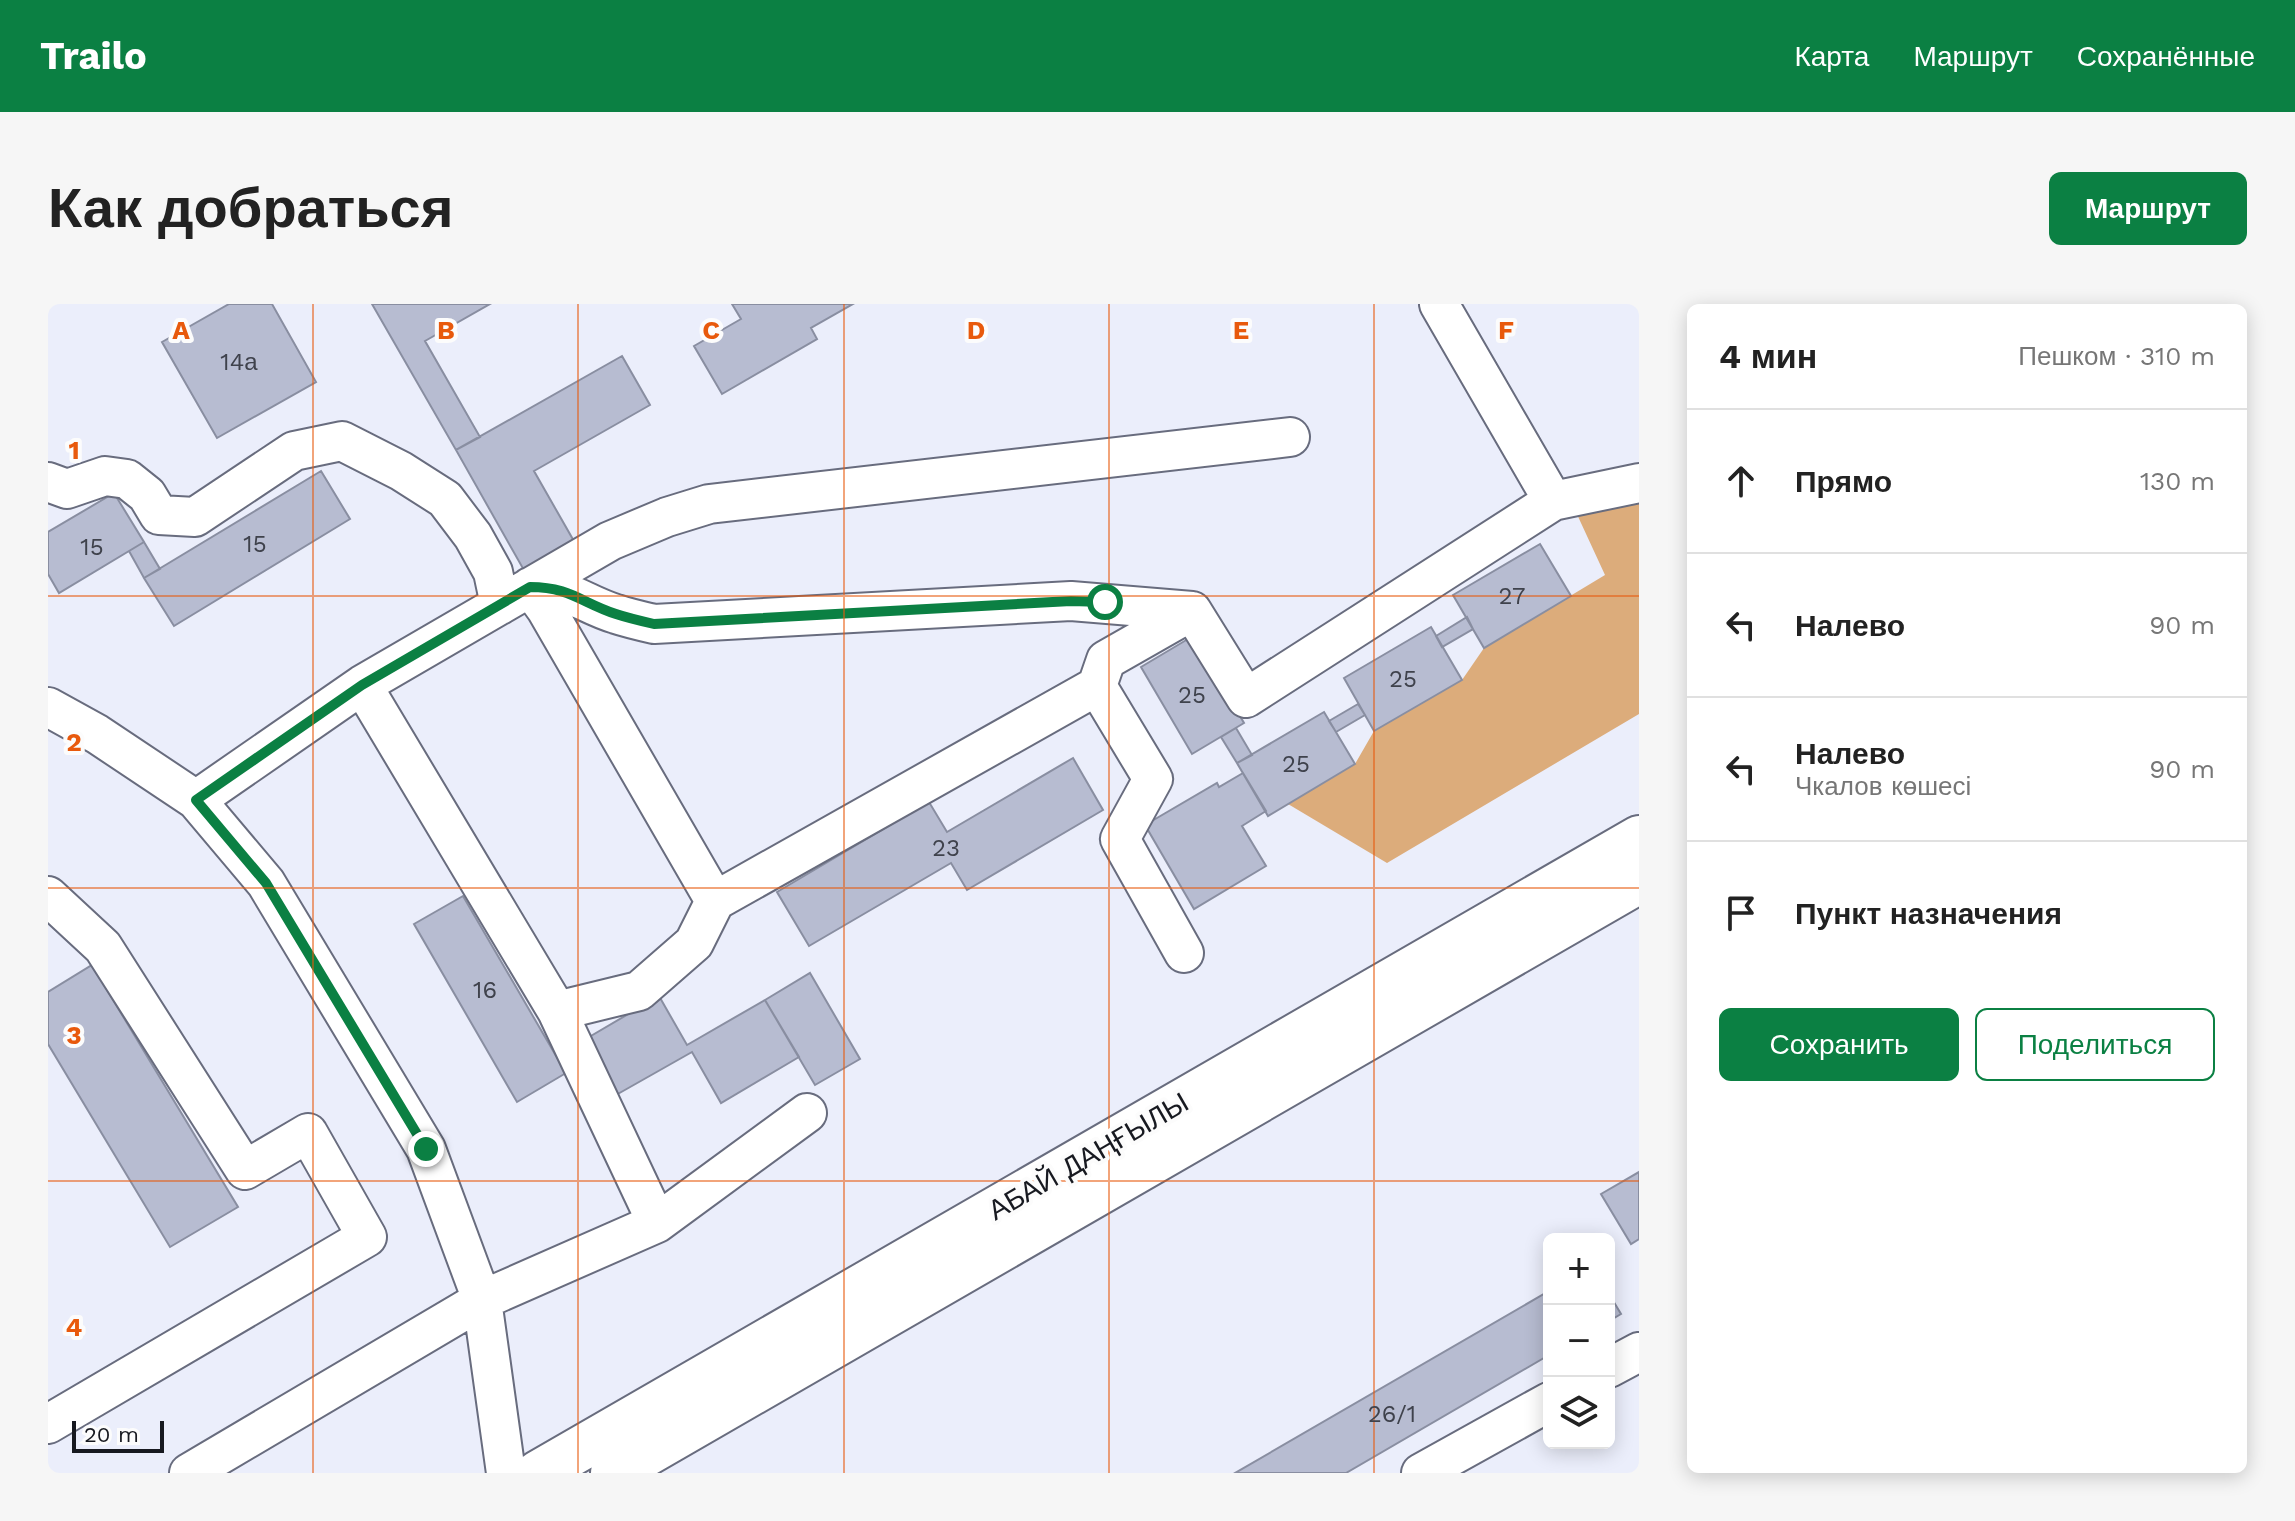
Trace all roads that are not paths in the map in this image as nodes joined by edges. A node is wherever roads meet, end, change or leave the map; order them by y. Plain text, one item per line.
1 (1439, 304) edge
2 (1290, 437) dead end
3 (48, 482) edge
4 (1639, 483) edge
5 (1553, 501) junction
6 (515, 596) junction
7 (1192, 611) junction
8 (362, 685) junction
9 (1097, 686) junction
10 (48, 707) edge
11 (196, 800) junction
12 (1639, 838) edge
13 (1639, 881) edge
14 (48, 896) edge
15 (715, 901) junction
16 (1184, 953) dead end
17 (557, 1011) junction
18 (807, 1113) dead end
19 (657, 1223) junction
20 (482, 1300) junction
21 (1639, 1352) edge
22 (1615, 1365) edge
23 (1543, 1405) edge
24 (48, 1424) edge
25 (189, 1473) edge
26 (506, 1473) edge
27 (538, 1473) edge
28 (613, 1473) edge
29 (1421, 1473) edge

1 - 5 street
2 - 6 street
3 - 6 street
4 - 5 street
5 - 7 street
6 - 7 street
6 - 8 street
6 - 15 street
7 - 9 street
8 - 11 street
8 - 17 street
9 - 15 street
9 - 16 street
10 - 11 street
11 - 20 street
12 - 27 main road, АБАЙ ДАҢҒЫЛЫ
13 - 28 main road, АБАЙ ДАҢҒЫЛЫ
14 - 24 street
15 - 17 street
17 - 19 street
18 - 19 street
19 - 20 street
20 - 25 street
20 - 26 street
21 - 22 street
23 - 29 street

